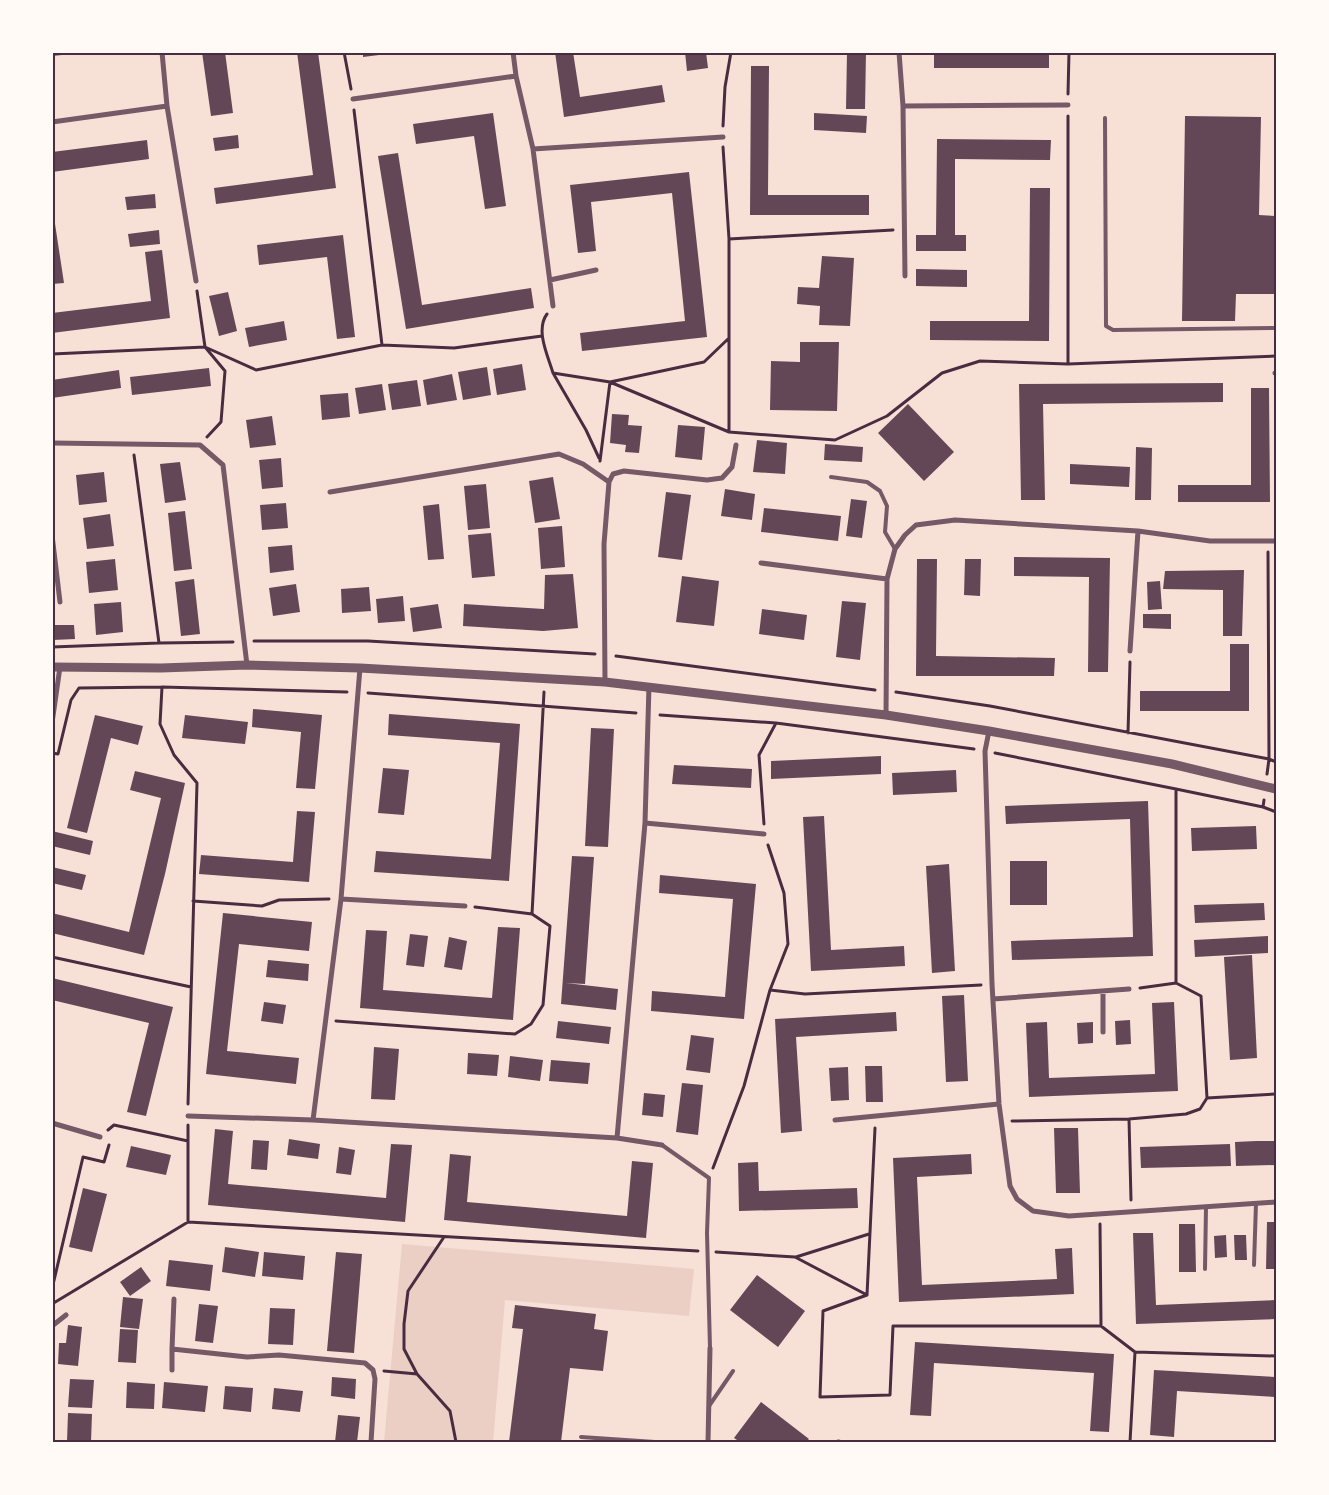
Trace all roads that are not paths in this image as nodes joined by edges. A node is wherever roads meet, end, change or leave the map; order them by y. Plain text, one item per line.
1 (162, 52) edge
2 (513, 52) edge
3 (899, 52) edge
4 (516, 76) junction
5 (353, 99) road end
6 (1068, 105) road end
7 (167, 106) junction
8 (903, 106) junction
9 (1105, 118) dead end
10 (52, 122) edge
11 (723, 137) road end
12 (533, 149) junction
13 (596, 270) dead end
14 (904, 276) dead end
15 (550, 280) junction
16 (196, 281) road end
17 (553, 306) road end
18 (1276, 328) edge
19 (52, 443) edge
20 (736, 445) dead end
21 (831, 477) dead end
22 (609, 482) junction
23 (330, 492) dead end
24 (1138, 532) junction
25 (52, 535) edge
26 (1276, 541) edge
27 (895, 549) junction
28 (761, 563) dead end
29 (887, 578) junction
30 (60, 602) dead end
31 (1130, 651) road end
32 (247, 665) junction
33 (56, 667) edge
34 (360, 668) junction
35 (605, 682) junction
36 (649, 686) junction
37 (886, 715) junction
38 (52, 724) edge
39 (989, 731) junction
40 (1276, 789) edge
41 (646, 823) junction
42 (764, 834) road end
43 (341, 898) junction
44 (464, 906) road end
45 (1129, 989) road end
46 (1103, 991) junction
47 (993, 999) junction
48 (1103, 1032) dead end
49 (999, 1104) junction
50 (188, 1116) road end
51 (313, 1120) junction
52 (835, 1120) dead end
53 (52, 1123) edge
54 (100, 1137) road end
55 (617, 1138) junction
56 (662, 1145) joint
57 (1276, 1202) edge
58 (1256, 1203) junction
59 (1206, 1207) junction
60 (1254, 1265) dead end
61 (1205, 1269) dead end
62 (174, 1298) dead end
63 (66, 1315) dead end
64 (52, 1326) edge
65 (710, 1348) joint
66 (172, 1349) junction
67 (172, 1370) dead end
68 (733, 1370) dead end
69 (709, 1406) junction
70 (581, 1437) dead end
71 (371, 1442) edge
72 (655, 1442) edge
73 (708, 1442) edge

1 - 7 street
2 - 4 street
3 - 8 street
4 - 5 street
4 - 12 street
6 - 8 street
7 - 10 street
7 - 16 street
8 - 14 street
9 - 18 lane
11 - 12 street
12 - 15 street
13 - 15 street
15 - 17 street
19 - 32 street
20 - 22 street
21 - 27 lane
22 - 23 street
22 - 35 street
24 - 26 street
24 - 27 street
24 - 31 street
25 - 30 street
27 - 29 street
28 - 29 street
29 - 37 street
32 - 33 street
32 - 34 street
33 - 38 street
34 - 35 street
34 - 43 street
35 - 36 street
36 - 37 street
36 - 41 street
37 - 39 street
39 - 40 street
39 - 47 street
41 - 42 street
41 - 55 street
43 - 44 street
43 - 51 street
45 - 46 street
46 - 47 street
46 - 48 street
47 - 49 street
49 - 52 street
49 - 59 street
50 - 51 street
51 - 55 street
53 - 54 street
55 - 56 street
56 - 65 lane
57 - 58 street
58 - 59 street
58 - 60 lane
59 - 61 lane
62 - 66 street
63 - 64 street
65 - 69 street
66 - 67 street
66 - 71 street
68 - 69 lane
69 - 73 street
70 - 72 lane

